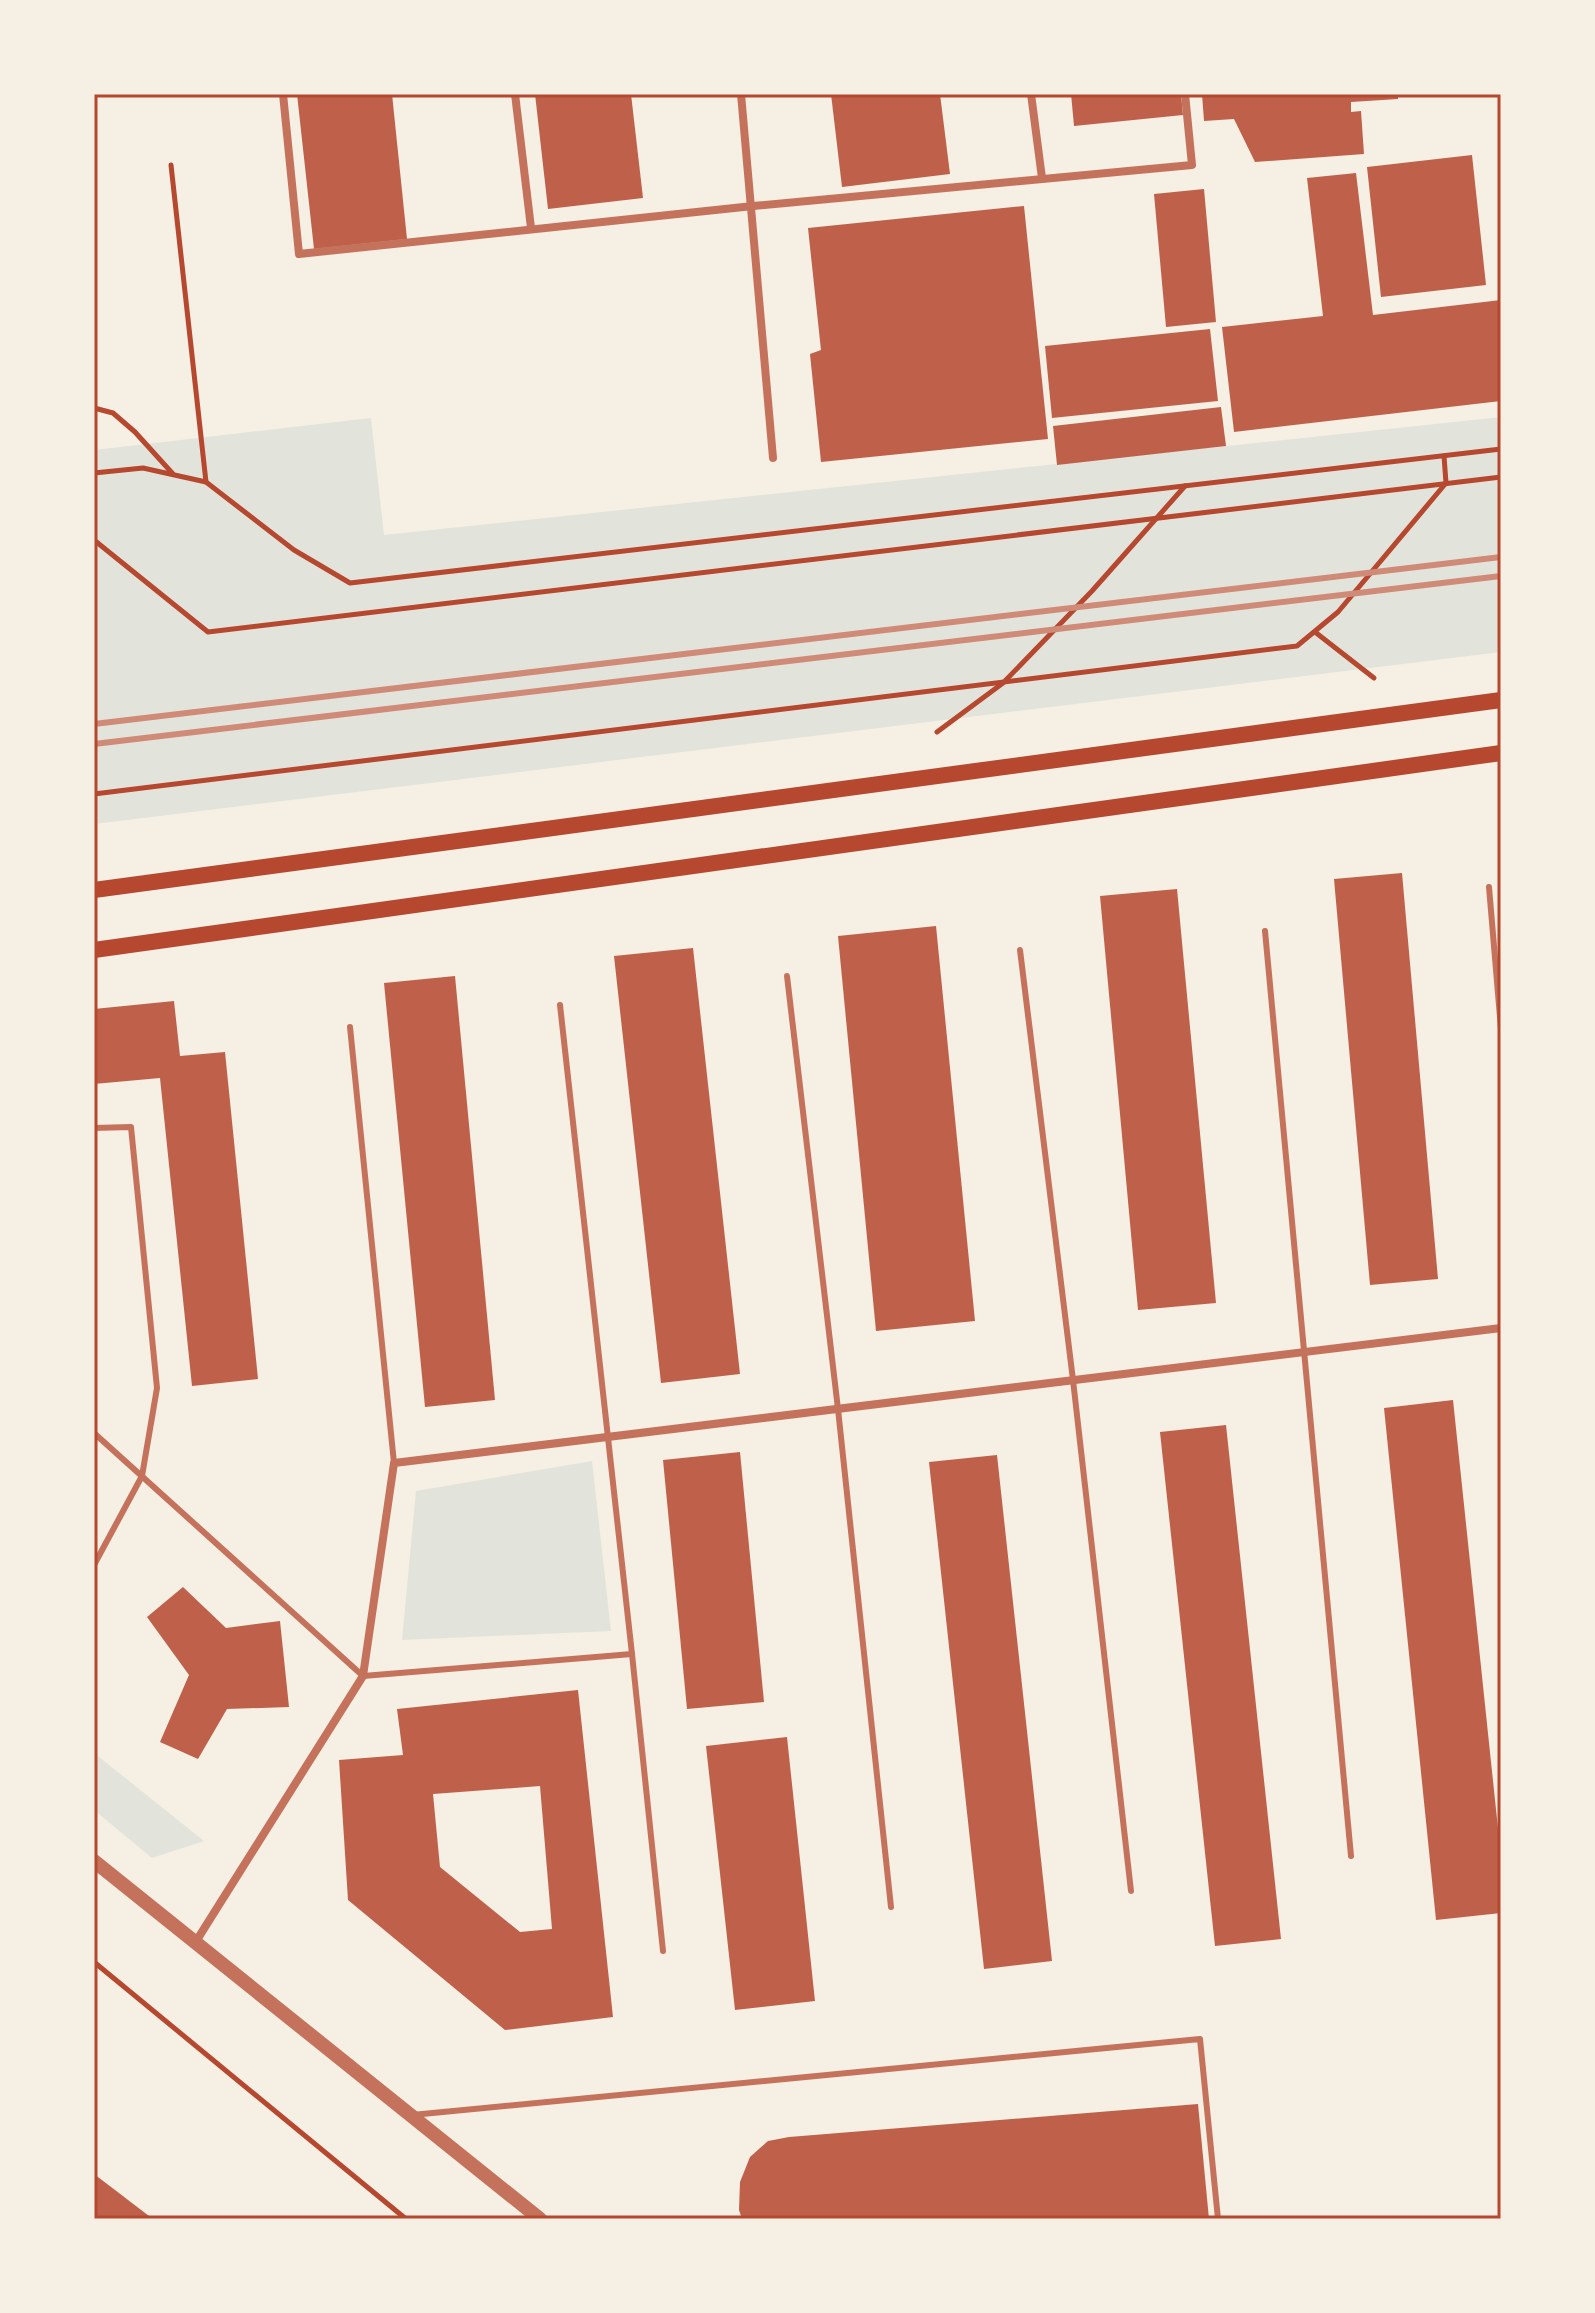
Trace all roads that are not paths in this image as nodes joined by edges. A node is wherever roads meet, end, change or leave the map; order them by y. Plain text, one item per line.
1 (283, 94) edge
2 (515, 94) edge
3 (741, 94) edge
4 (1031, 94) edge
5 (1185, 94) edge
6 (1042, 178) junction
7 (753, 206) junction
8 (531, 228) junction
9 (773, 458) dead end
10 (1501, 700) edge
11 (1501, 753) edge
12 (1489, 887) dead end
13 (94, 890) edge
14 (1265, 931) dead end
15 (94, 950) edge
16 (1020, 950) dead end
17 (787, 976) dead end
18 (560, 1005) dead end
19 (350, 1027) dead end
20 (1501, 1029) edge
21 (94, 1128) edge
22 (1501, 1328) edge
23 (1303, 1352) junction
24 (1073, 1380) junction
25 (838, 1409) junction
26 (94, 1433) edge
27 (609, 1437) junction
28 (394, 1463) junction
29 (142, 1476) junction
30 (94, 1565) edge
31 (632, 1654) junction
32 (363, 1676) junction
33 (1351, 1856) dead end
34 (94, 1861) edge
35 (1131, 1891) dead end
36 (891, 1907) dead end
37 (195, 1943) junction
38 (663, 1951) dead end
39 (411, 2115) junction
40 (540, 2219) edge
41 (1218, 2219) edge

1 - 8 street
2 - 8 street
3 - 7 street
4 - 6 street
5 - 6 street
6 - 7 street
7 - 8 street
7 - 9 street
10 - 13 main road
11 - 15 main road
12 - 20 lane
14 - 23 lane
16 - 24 lane
17 - 25 lane
18 - 27 lane
19 - 28 lane
21 - 29 lane
22 - 23 street
23 - 24 street
23 - 33 lane
24 - 25 street
24 - 35 lane
25 - 27 street
25 - 36 lane
26 - 29 lane
27 - 28 street
27 - 31 lane
28 - 32 street
29 - 30 lane
29 - 32 lane
31 - 32 lane
31 - 38 lane
32 - 37 street
34 - 37 street
37 - 39 street
39 - 40 street
39 - 41 lane

